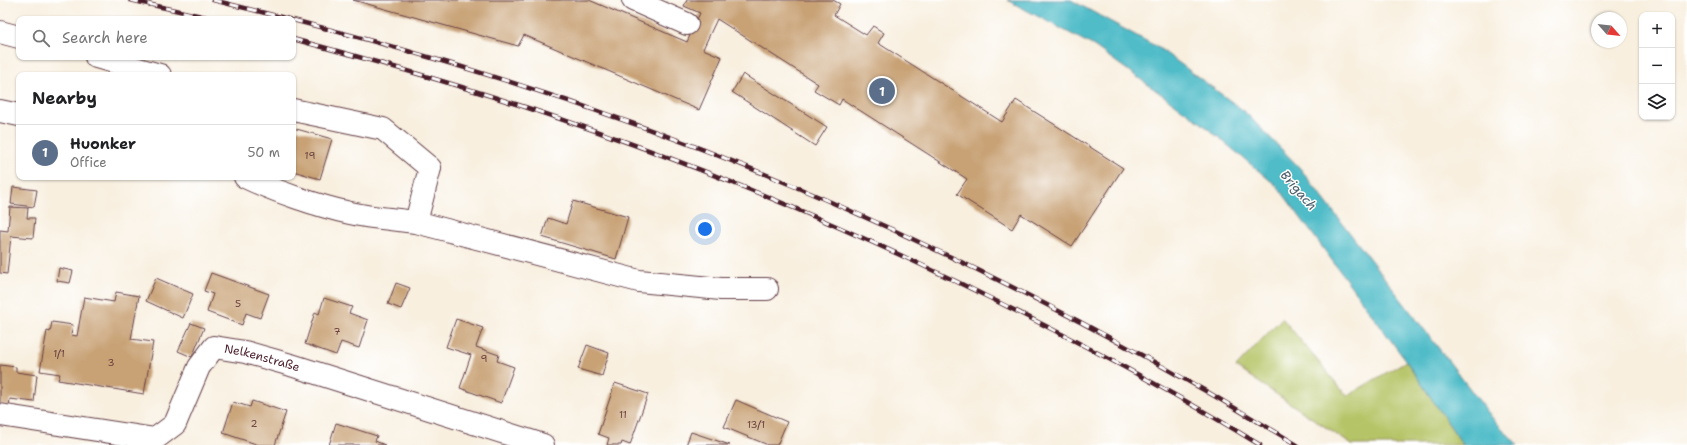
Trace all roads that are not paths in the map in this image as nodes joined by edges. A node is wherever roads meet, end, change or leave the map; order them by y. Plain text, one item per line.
1 (633, 0) edge
2 (687, 24) dead end
3 (0, 32) edge
4 (16, 36) edge
5 (107, 60) edge
6 (149, 72) edge
7 (0, 111) edge
8 (296, 111) edge
9 (16, 114) edge
10 (253, 180) edge
11 (416, 222) junction
12 (767, 289) dead end
13 (0, 415) edge
14 (543, 445) edge

1 - 2 street
3 - 4 street
5 - 6 street
7 - 9 street
8 - 11 street
10 - 11 street
11 - 12 street
13 - 14 street, Nelkenstraße

